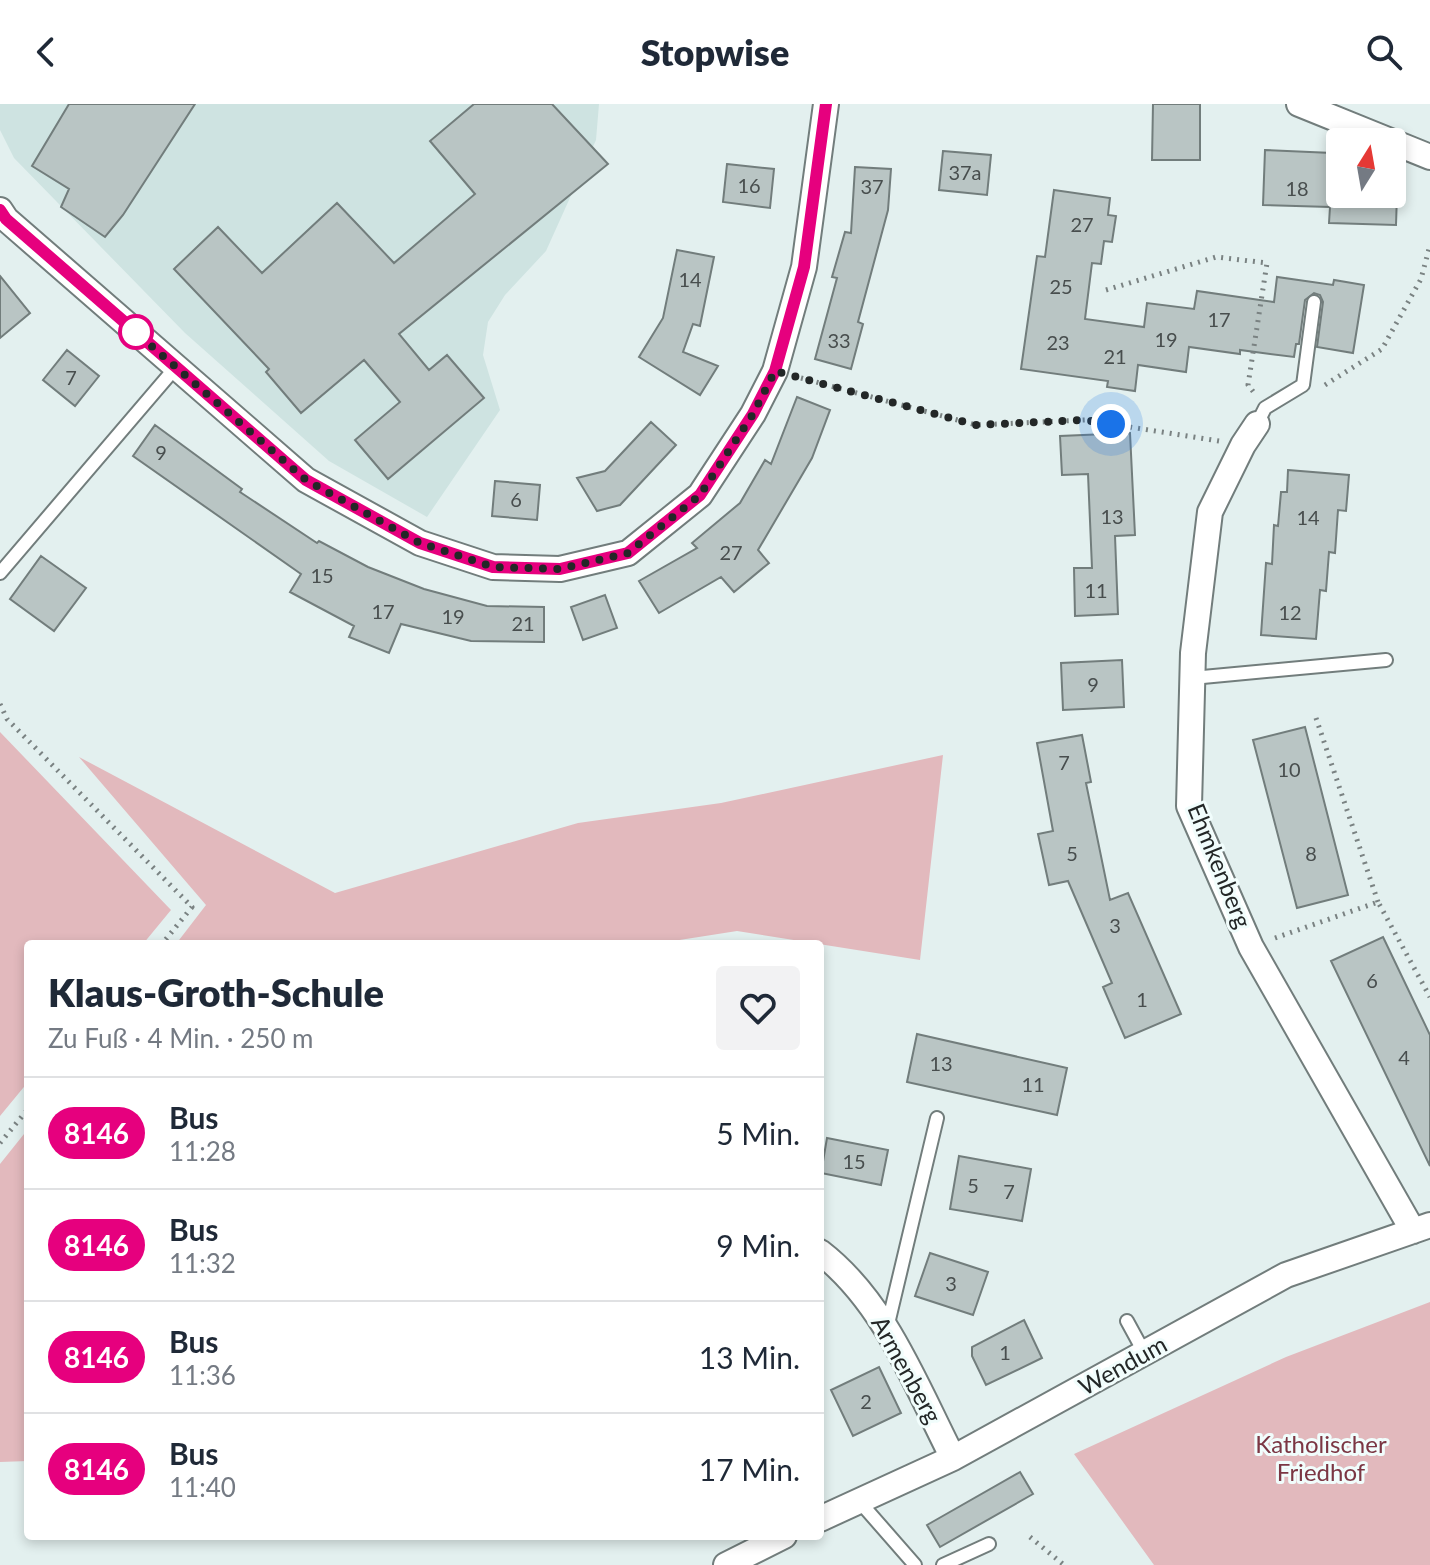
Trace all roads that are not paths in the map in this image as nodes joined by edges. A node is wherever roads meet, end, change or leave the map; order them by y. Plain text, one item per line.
1 (826, 104) edge
2 (1299, 104) edge
3 (1430, 157) edge
4 (0, 210) edge
5 (1314, 302) dead end
6 (176, 367) junction
7 (1261, 416) joint
8 (0, 573) edge
9 (1386, 660) dead end
10 (1192, 678) junction
11 (937, 1118) dead end
12 (1421, 1228) edge
13 (824, 1255) edge
14 (1127, 1321) dead end
15 (887, 1328) junction
16 (1145, 1354) junction
17 (953, 1458) junction
18 (859, 1501) junction
19 (824, 1517) edge
20 (776, 1540) edge
21 (989, 1544) dead end
22 (726, 1565) edge
23 (915, 1565) edge
24 (943, 1565) edge

1 - 6 street
2 - 3 street
4 - 6 street
5 - 7 lane
6 - 8 lane
7 - 10 street, Ehmkenberg
9 - 10 lane
10 - 12 street, Ehmkenberg
11 - 15 lane
12 - 16 street, Wendum
13 - 15 street, Armenberg
14 - 16 lane
15 - 17 street, Armenberg
16 - 17 street, Wendum
17 - 18 street, Wendum
18 - 19 street, Wendum
18 - 23 lane
20 - 22 street
21 - 24 lane

